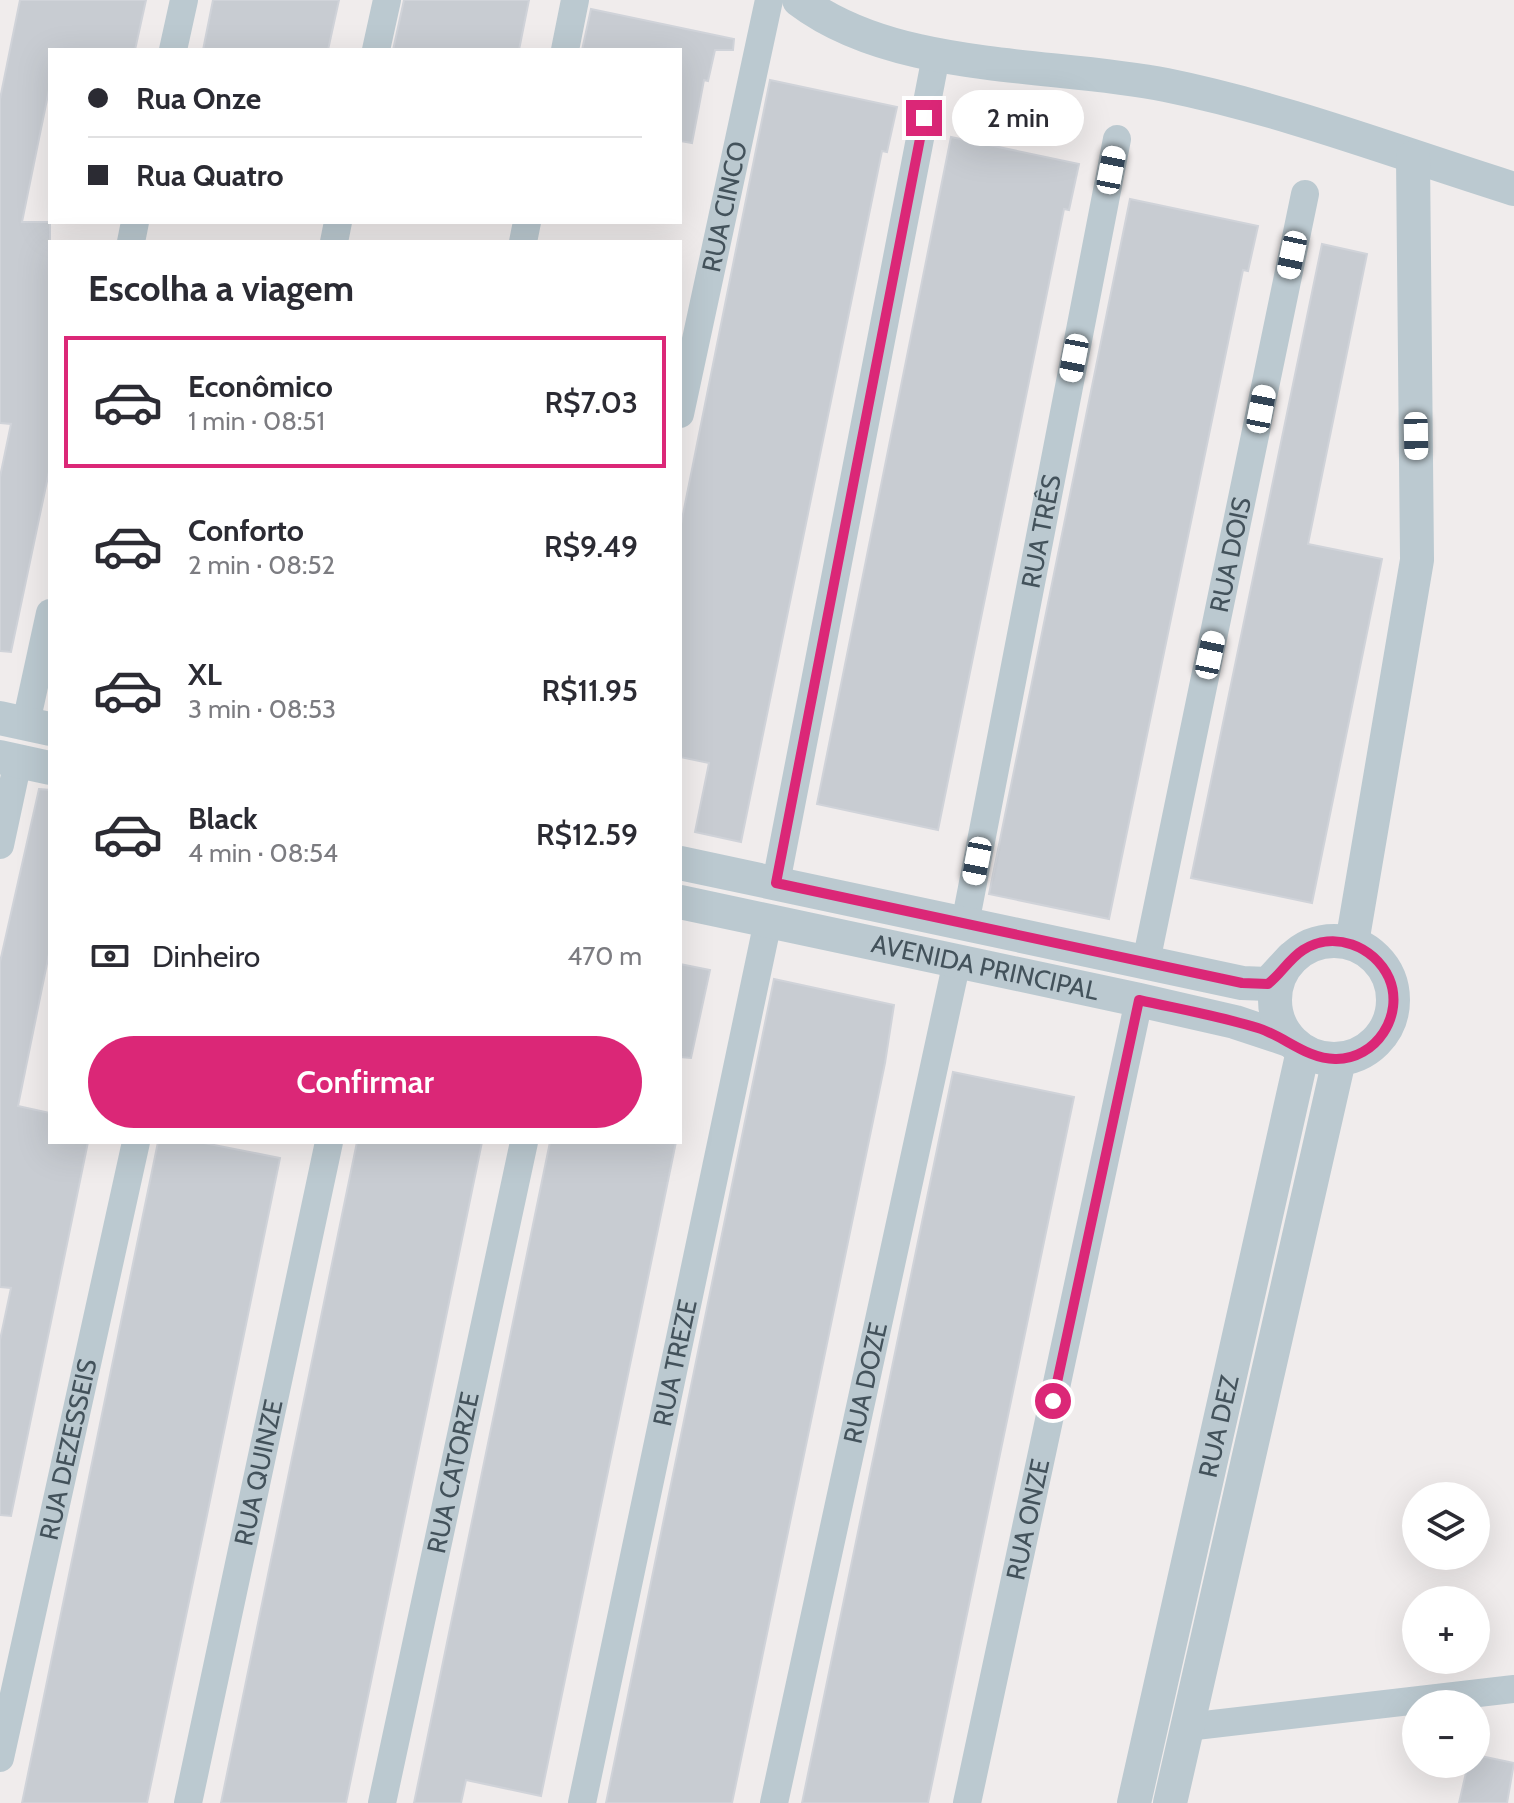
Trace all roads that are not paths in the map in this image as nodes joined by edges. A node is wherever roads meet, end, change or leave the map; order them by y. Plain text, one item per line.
1 (184, 0) edge
2 (387, 0) edge
3 (575, 0) edge
4 (769, 0) edge
5 (799, 0) edge
6 (173, 48) edge
7 (376, 48) edge
8 (565, 48) edge
9 (936, 56) junction
10 (1117, 139) dead end
11 (1413, 158) junction
12 (1514, 189) edge
13 (1305, 194) dead end
14 (682, 405) edge
15 (48, 622) edge
16 (25, 723) edge
17 (23, 762) edge
18 (0, 845) edge
19 (682, 863) edge
20 (776, 883) junction
21 (682, 902) edge
22 (768, 921) junction
23 (965, 924) junction
24 (1352, 943) junction
25 (1292, 958) junction
26 (957, 961) junction
27 (1146, 962) junction
28 (1139, 1000) junction
29 (1296, 1045) junction
30 (1339, 1060) junction
31 (136, 1144) edge
32 (329, 1144) edge
33 (524, 1144) edge
34 (1514, 1689) edge
35 (1187, 1727) junction
36 (0, 1758) edge
37 (188, 1803) edge
38 (382, 1803) edge
39 (582, 1803) edge
40 (774, 1803) edge
41 (967, 1803) edge
42 (1134, 1803) edge
43 (1170, 1803) edge

1 - 6 street
2 - 7 street
3 - 8 street
4 - 14 street, RUA CINCO
5 - 9 street
9 - 11 street
9 - 20 street
10 - 23 street, RUA TRÊS
11 - 12 street
11 - 24 street
13 - 27 street, RUA DOIS
15 - 16 street
17 - 18 street
19 - 20 street, AVENIDA PRINCIPAL
20 - 23 street, AVENIDA PRINCIPAL
21 - 22 street, AVENIDA PRINCIPAL
22 - 26 street, AVENIDA PRINCIPAL
22 - 39 street, RUA TREZE
23 - 27 street, AVENIDA PRINCIPAL
24 - 25 street, AVENIDA PRINCIPAL
24 - 30 street
25 - 27 street, AVENIDA PRINCIPAL
25 - 29 street
26 - 28 street, AVENIDA PRINCIPAL
26 - 40 street, RUA DOZE
28 - 29 street, AVENIDA PRINCIPAL
28 - 41 street, RUA ONZE
29 - 30 street, AVENIDA PRINCIPAL
29 - 42 street, RUA DEZ
30 - 35 street
31 - 36 street, RUA DEZESSEIS
32 - 37 street, RUA QUINZE
33 - 38 street, RUA CATORZE
34 - 35 street
35 - 43 street

